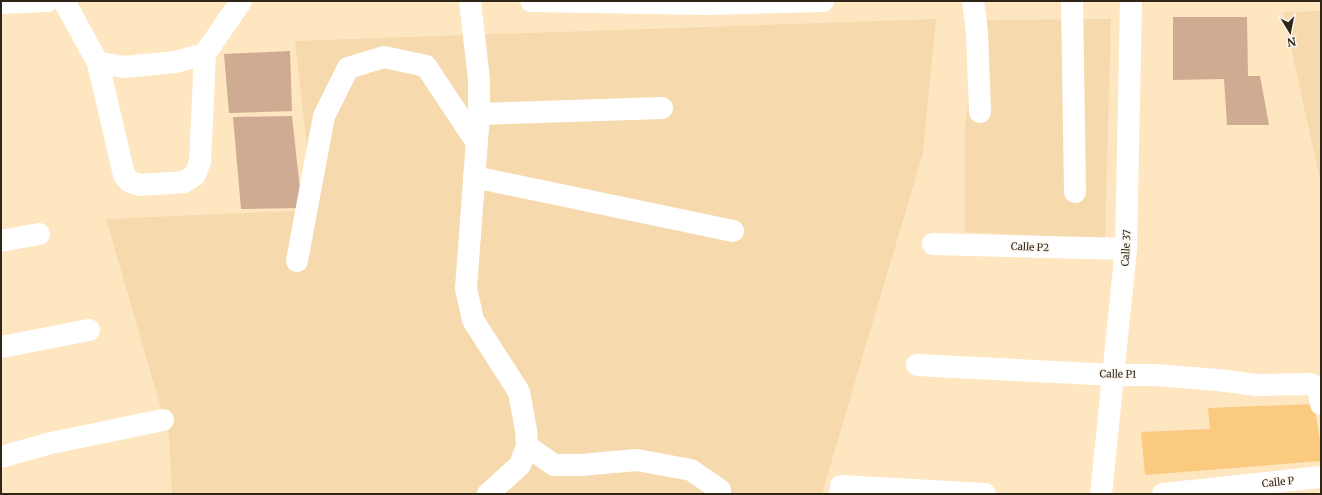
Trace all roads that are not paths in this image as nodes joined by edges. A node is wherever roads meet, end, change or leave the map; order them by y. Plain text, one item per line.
1 (47, 1) edge
2 (64, 1) edge
3 (242, 1) edge
4 (470, 1) edge
5 (531, 1) edge
6 (581, 1) edge
7 (823, 1) edge
8 (973, 1) edge
9 (1072, 1) edge
10 (1131, 1) edge
11 (1, 3) edge
12 (205, 54) junction
13 (98, 63) junction
14 (662, 108) dead end
15 (980, 112) dead end
16 (479, 114) junction
17 (477, 142) junction
18 (474, 177) junction
19 (1075, 192) dead end
20 (733, 231) dead end
21 (38, 234) dead end
22 (1, 241) edge
23 (934, 244) dead end
24 (1126, 249) junction
25 (296, 261) dead end
26 (89, 330) dead end
27 (1, 347) edge
28 (917, 365) dead end
29 (1114, 375) junction
30 (1319, 396) edge
31 (163, 420) dead end
32 (527, 446) junction
33 (1, 456) edge
34 (1321, 477) edge
35 (841, 490) edge
36 (488, 494) edge
37 (720, 494) edge
38 (985, 494) edge
39 (1101, 494) edge
40 (1163, 494) edge

1 - 11 street
2 - 13 street
3 - 12 street
4 - 16 street
5 - 6 street
6 - 7 street
8 - 15 street
9 - 19 street
10 - 24 street, Calle 37
12 - 13 street
12 - 13 street
14 - 16 street
16 - 17 street
17 - 18 street
17 - 25 street
18 - 20 street
18 - 32 street
21 - 22 street
23 - 24 street, Calle P2
24 - 29 street, Calle 37
26 - 27 street
28 - 29 street, Calle P1
29 - 30 street, Calle P1
29 - 39 street, Calle 37
31 - 33 street
32 - 36 street
32 - 37 street
34 - 40 street, Calle P
35 - 38 street

